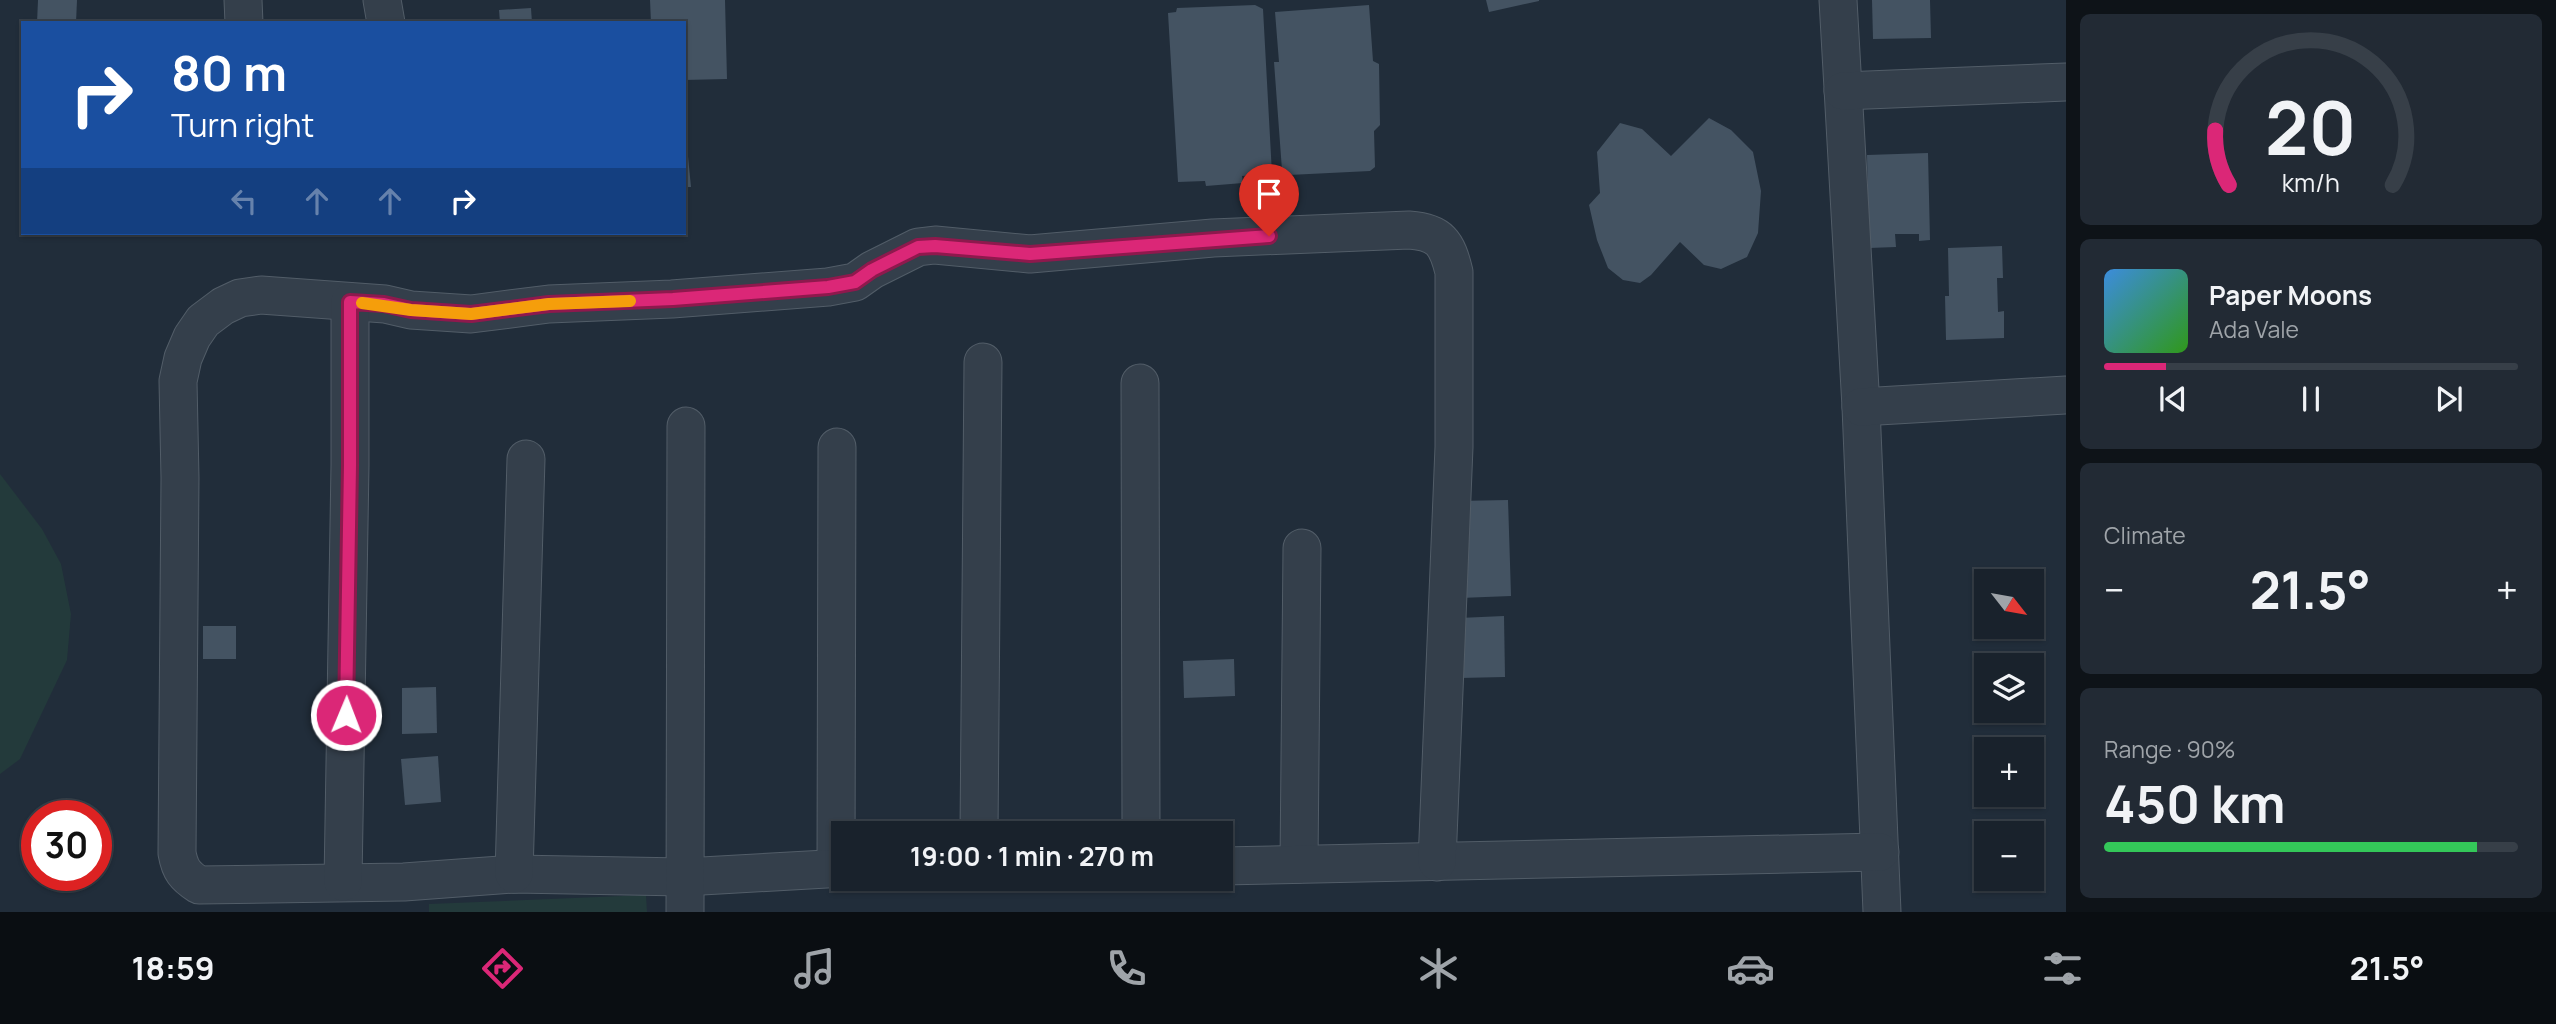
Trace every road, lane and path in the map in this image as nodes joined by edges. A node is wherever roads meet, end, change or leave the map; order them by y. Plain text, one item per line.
1 (243, 0) edge
2 (382, 0) edge
3 (1838, 0) edge
4 (244, 21) edge
5 (386, 21) edge
6 (2066, 82) edge
7 (1843, 91) junction
8 (350, 302) junction
9 (983, 362) dead end
10 (1140, 383) dead end
11 (2066, 395) edge
12 (1861, 407) junction
13 (686, 426) dead end
14 (837, 447) dead end
15 (526, 459) dead end
16 (1302, 548) dead end
17 (840, 821) edge
18 (979, 821) edge
19 (1141, 821) edge
20 (1880, 852) junction
21 (1437, 862) junction
22 (1299, 864) junction
23 (1233, 866) edge
24 (831, 870) edge
25 (514, 874) junction
26 (343, 882) junction
27 (685, 894) edge
28 (404, 897) edge
29 (1882, 912) edge

1 - 4 street
2 - 5 street
3 - 7 street
6 - 7 street
7 - 12 street
8 - 21 street
8 - 26 street
8 - 26 street
9 - 18 street
10 - 19 street
11 - 12 street
12 - 20 street
13 - 27 street
14 - 17 street
15 - 25 street
16 - 22 street
20 - 21 street
20 - 29 street
21 - 22 street
22 - 23 street
24 - 27 street
25 - 27 street
25 - 28 street
26 - 28 street

